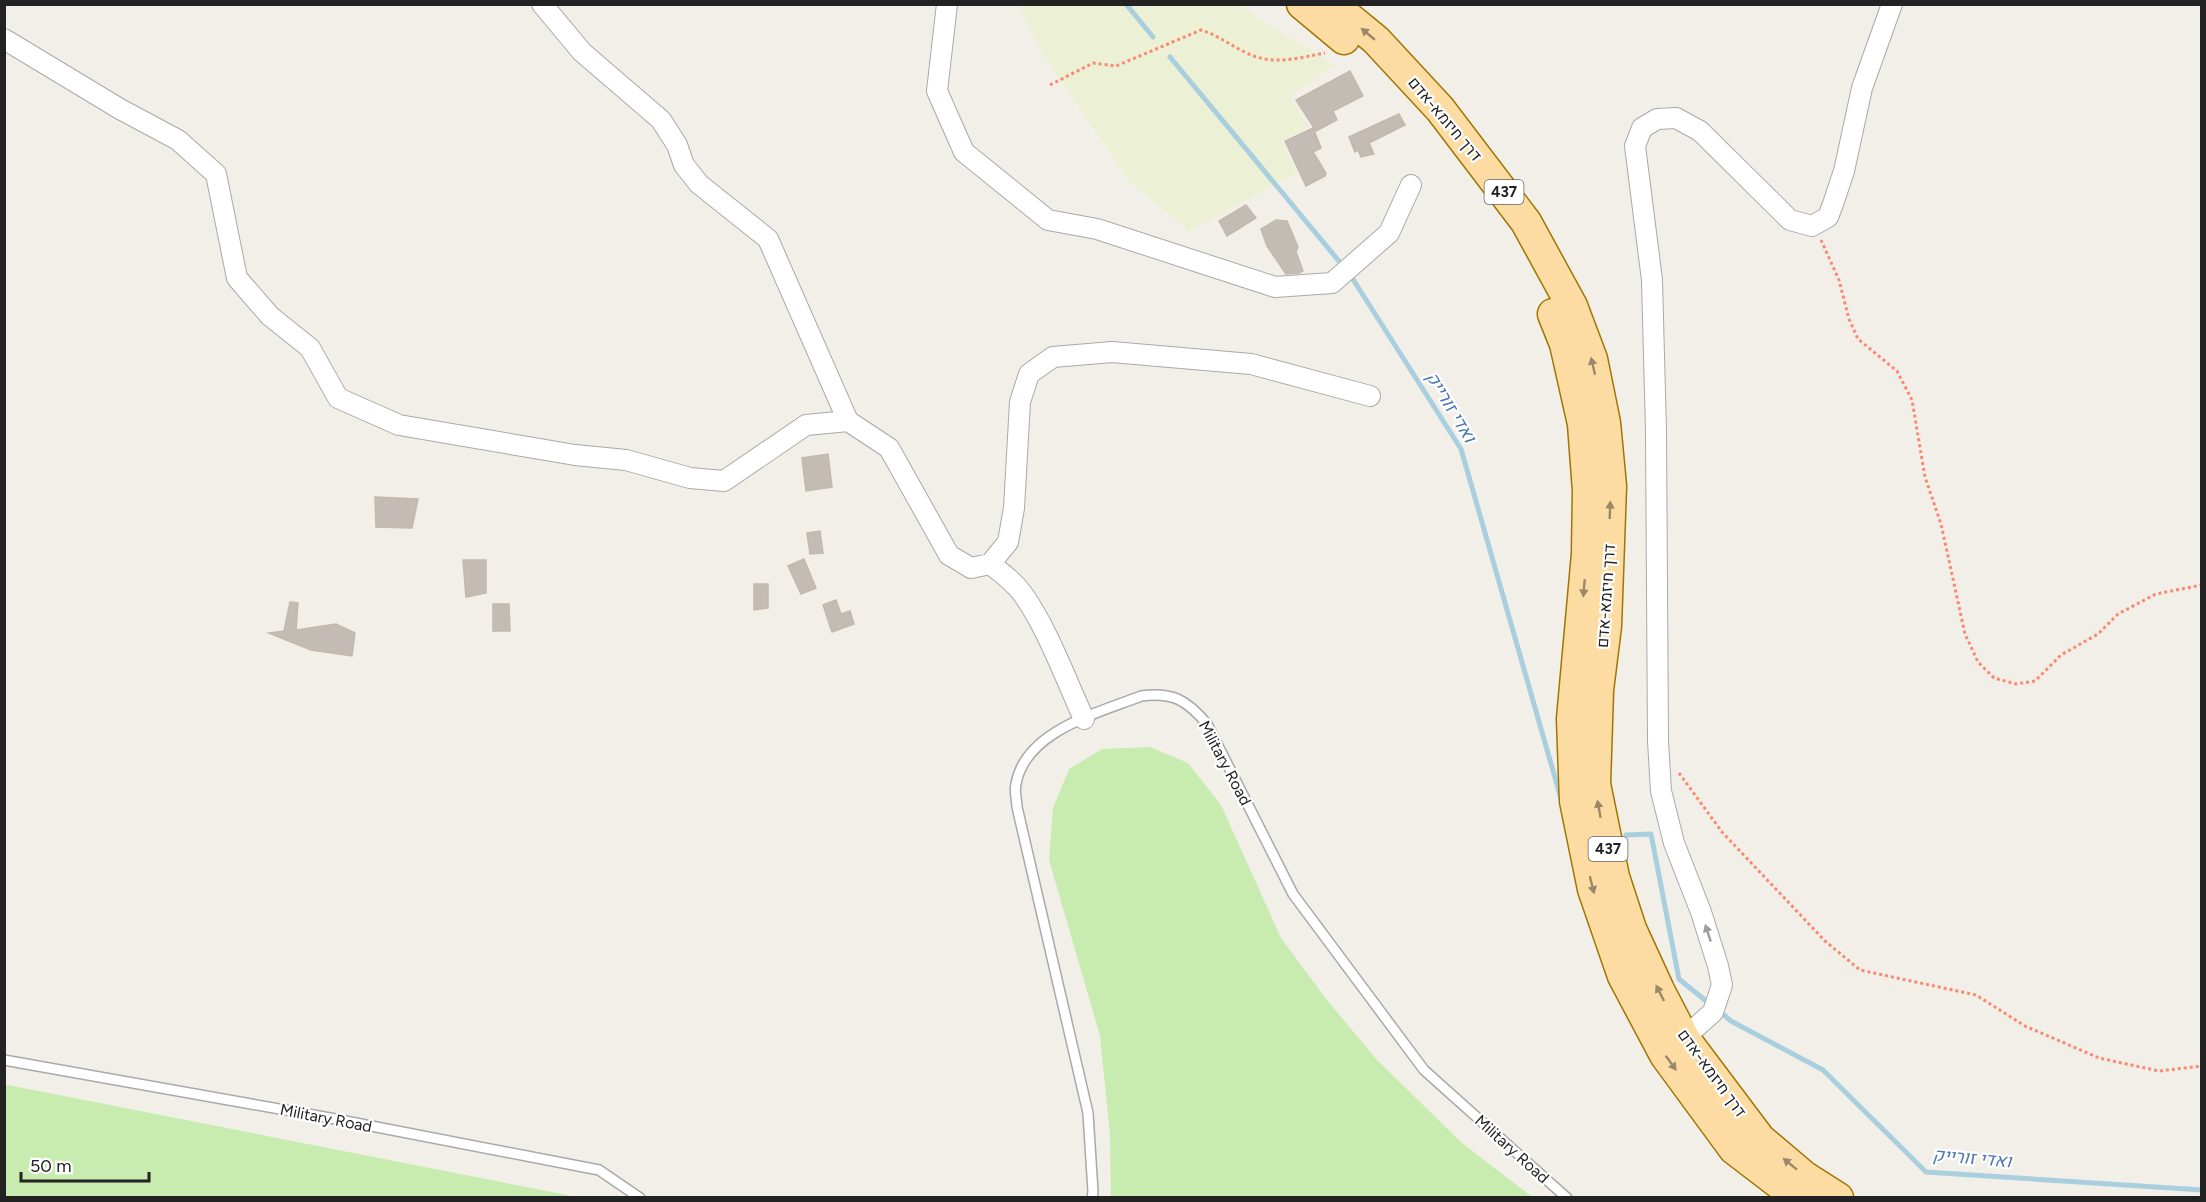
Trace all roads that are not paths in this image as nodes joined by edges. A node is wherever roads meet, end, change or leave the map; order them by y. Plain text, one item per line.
1 (542, 4) edge
2 (947, 4) edge
3 (1302, 4) edge
4 (1332, 4) edge
5 (1892, 4) edge
6 (4, 39) edge
7 (1412, 185) dead end
8 (1370, 396) dead end
9 (848, 421) junction
10 (990, 564) junction
11 (1084, 719) junction
12 (1684, 1038) junction
13 (4, 1060) edge
14 (640, 1197) edge
15 (1092, 1197) edge
16 (1567, 1197) edge
17 (1798, 1197) edge
18 (1838, 1197) edge

1 - 9 street
2 - 7 street
3 -> 17 main road, דרך חיזמא-אדם / 437
12 -> 4 main road, דרך חיזמא-אדם / 437
12 -> 5 street
6 - 9 street
8 - 10 street
9 - 10 street
10 - 11 street
11 - 15 lane, Military Road
11 - 16 lane, Military Road
18 -> 12 main road, דרך חיזמא-אדם / 437
13 - 14 lane, Military Road

